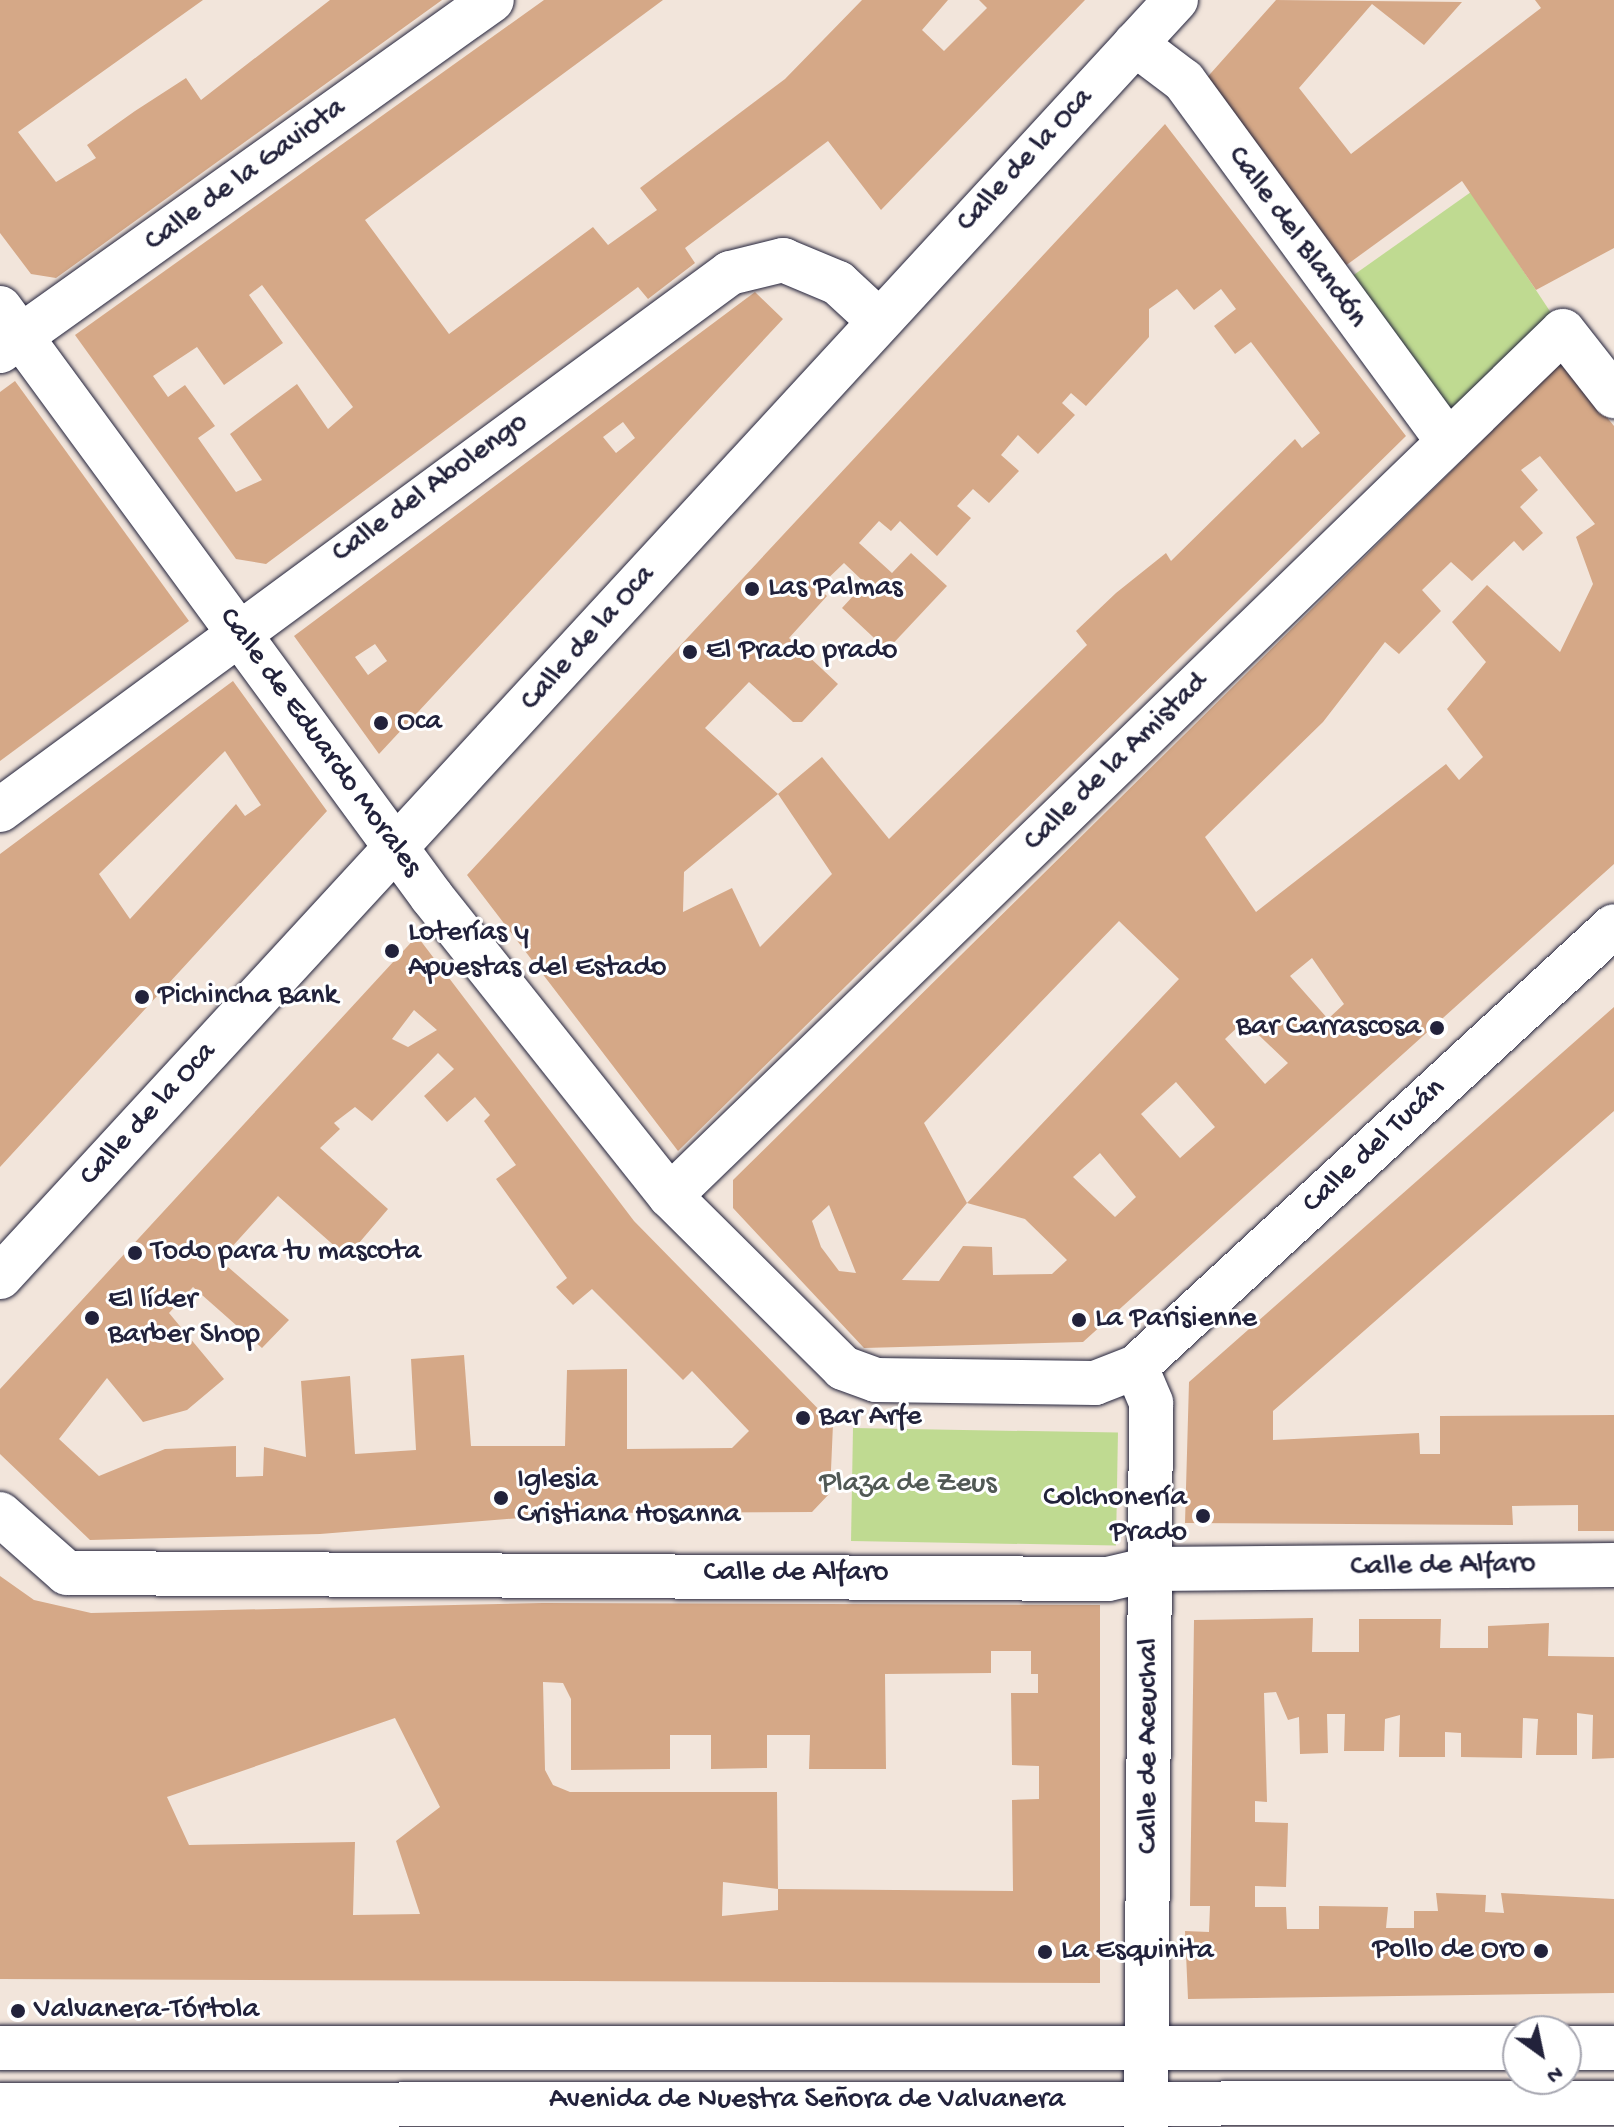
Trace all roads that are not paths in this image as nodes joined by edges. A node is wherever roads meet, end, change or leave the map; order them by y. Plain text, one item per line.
1 (492, 0) edge
2 (1176, 0) edge
3 (1135, 44) junction
4 (878, 320) junction
5 (7, 332) edge
6 (1614, 396) edge
7 (1448, 442) junction
8 (236, 630) junction
9 (0, 810) edge
10 (395, 849) junction
11 (1614, 926) edge
12 (670, 1196) junction
13 (0, 1277) edge
14 (1136, 1367) junction
15 (0, 1514) edge
16 (1614, 1565) edge
17 (1151, 1569) junction
18 (0, 2048) edge
19 (1145, 2048) junction
20 (1502, 2048) edge
21 (1582, 2048) edge
22 (1614, 2048) edge
23 (1614, 2103) edge
24 (0, 2105) edge
25 (176, 2116) edge
26 (1145, 2116) edge

1 - 5 street, Calle de la Gaviota
2 - 3 street, Calle de la Oca
3 - 4 street, Calle de la Oca
3 - 7 street, Calle del Blandón
4 - 8 street, Calle del Abolengo
4 - 10 street, Calle de la Oca
5 - 8 street, Calle de Eduardo Morales
6 - 7 street, Calle de la Amistad
7 - 12 street, Calle de la Amistad
8 - 9 street, Calle del Abolengo
8 - 10 street, Calle de Eduardo Morales
10 - 12 street, Calle de Eduardo Morales
10 - 13 street, Calle de la Oca
11 - 14 street, Calle del Tucán
12 - 14 street, Calle de Eduardo Morales
14 - 17 street, Calle de Aceuchal
15 - 17 street, Calle de Alfaro
16 - 17 street, Calle de Alfaro
17 - 19 street, Calle de Aceuchal
18 - 19 street, Avenida de Nuestra Señora de Valvanera
19 - 20 street, Avenida de Nuestra Señora de Valvanera
19 - 26 street, Calle de Aceuchal
21 - 22 street
23 - 26 street, Avenida de Nuestra Señora de Valvanera
24 - 25 street, Avenida de Nuestra Señora de Valvanera
25 - 26 street, Avenida de Nuestra Señora de Valvanera

